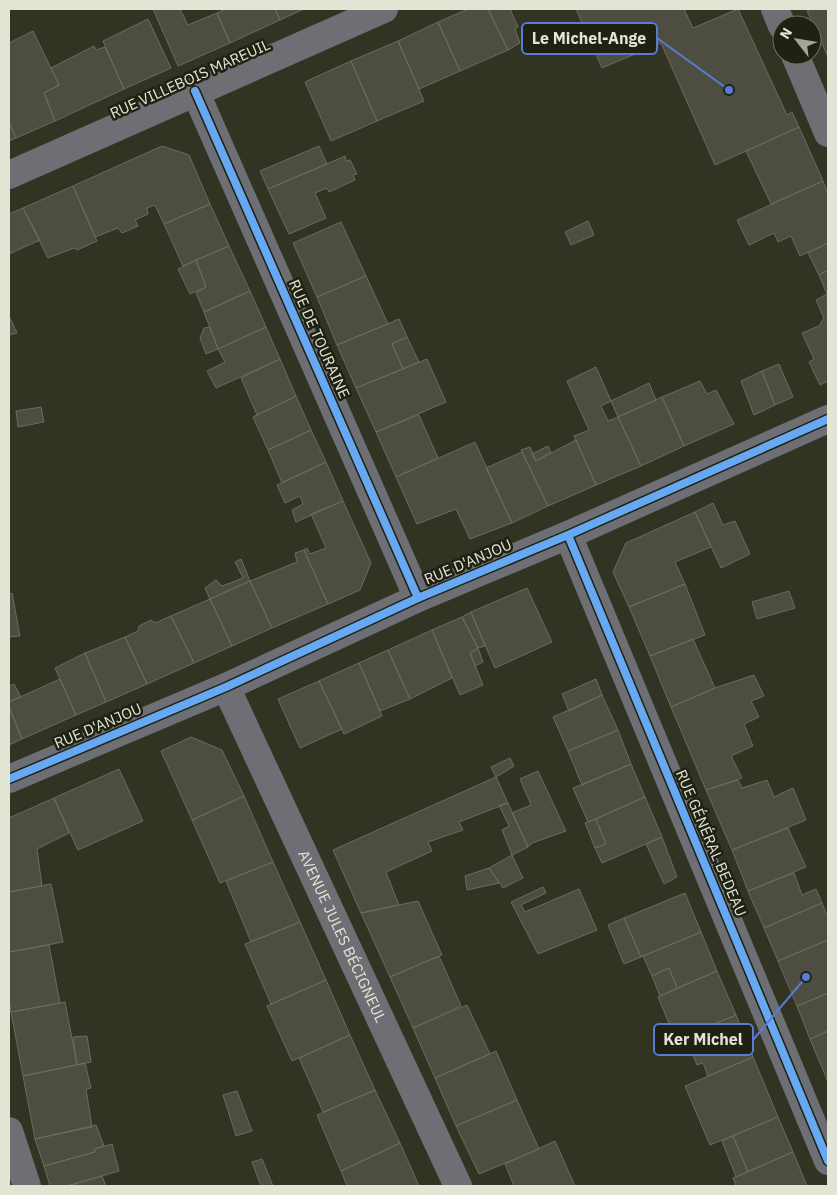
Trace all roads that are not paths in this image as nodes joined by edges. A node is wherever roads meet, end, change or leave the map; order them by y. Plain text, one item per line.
1 (384, 9) edge
2 (798, 65) edge
3 (195, 91) junction
4 (828, 133) edge
5 (9, 175) edge
6 (828, 419) edge
7 (568, 535) junction
8 (418, 598) junction
9 (226, 687) junction
10 (9, 779) edge
11 (9, 1131) edge
12 (828, 1161) edge
13 (27, 1186) edge
14 (458, 1186) edge

1 - 3 street, RUE VILLEBOIS MAREUIL
2 - 4 street
3 - 5 street, RUE VILLEBOIS MAREUIL
3 - 8 street, RUE DE TOURAINE
6 - 7 street, RUE D'ANJOU
7 - 8 street, RUE D'ANJOU
7 - 12 street, RUE GÉNÉRAL BEDEAU
8 - 9 street, RUE D'ANJOU
9 - 10 street, RUE D'ANJOU
9 - 14 street, AVENUE JULES BÉCIGNEUL
11 - 13 street

